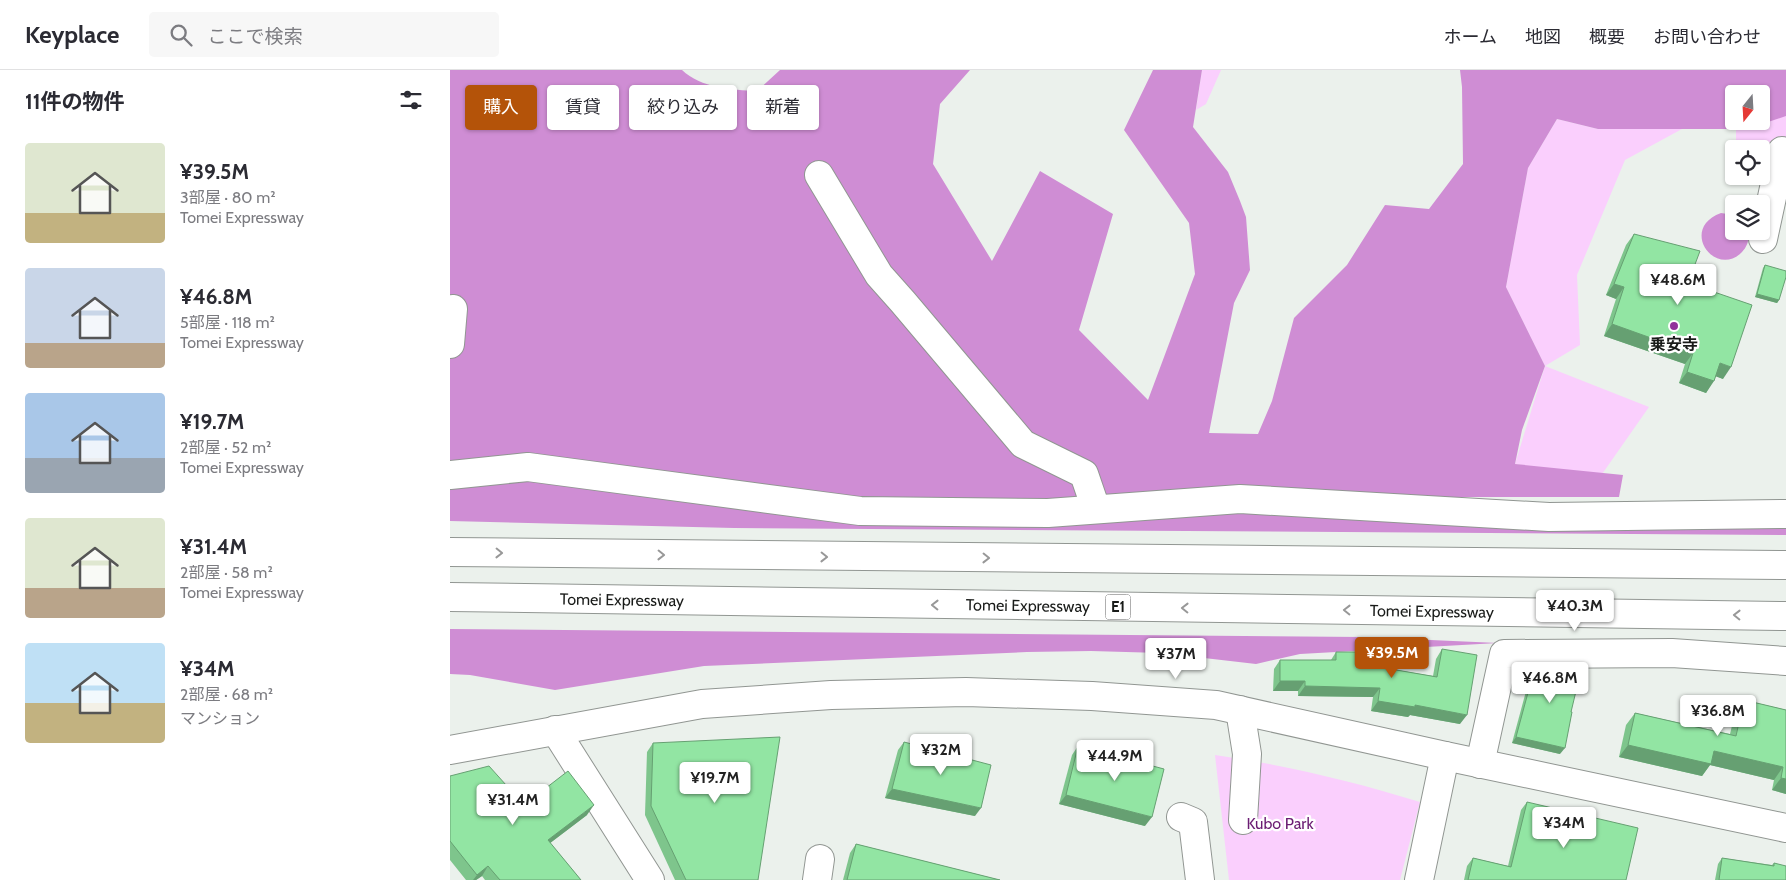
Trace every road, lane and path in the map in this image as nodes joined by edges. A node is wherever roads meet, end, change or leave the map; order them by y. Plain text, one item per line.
1 (1786, 152) edge
2 (819, 175) dead end
3 (1770, 207) edge
4 (453, 309) dead end
5 (450, 344) edge
6 (450, 475) edge
7 (1096, 509) junction
8 (1786, 514) edge
9 (450, 552) edge
10 (1786, 565) edge
11 (450, 598) edge
12 (1786, 616) edge
13 (1786, 661) edge
14 (1240, 710) junction
15 (555, 730) junction
16 (450, 750) edge
17 (1445, 756) junction
18 (1480, 764) junction
19 (1181, 817) dead end
20 (1242, 820) dead end
21 (1786, 828) edge
22 (650, 880) edge
23 (1200, 880) edge
24 (1419, 880) edge

1 - 3 main road
2 - 7 main road
4 - 5 main road
6 - 7 main road
7 - 8 main road
9 -> 10 main road
12 -> 11 main road, Tomei Expressway / E1
13 - 18 main road
14 - 15 main road
14 - 17 main road
14 - 20 main road
15 - 16 main road
15 - 22 main road
17 - 18 main road
17 - 24 main road
18 - 21 main road
19 - 23 main road

